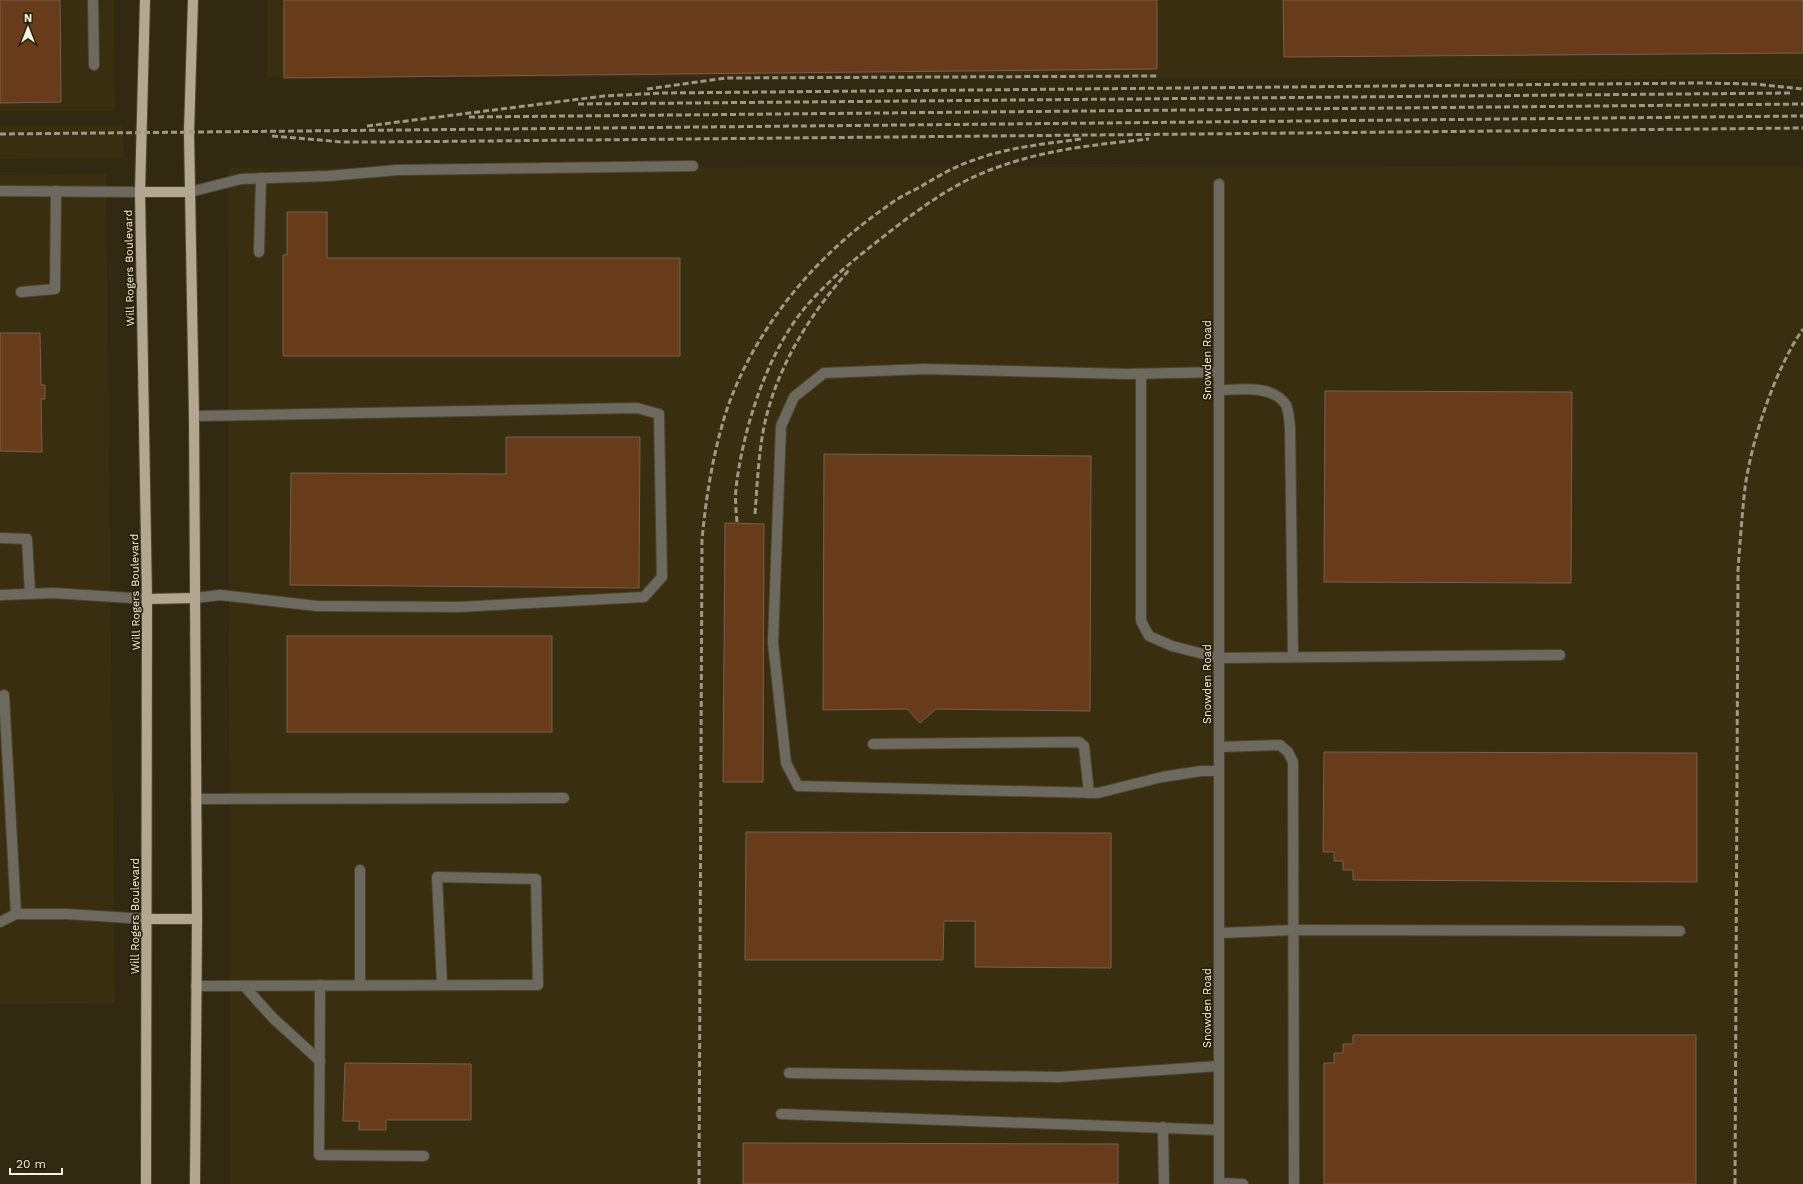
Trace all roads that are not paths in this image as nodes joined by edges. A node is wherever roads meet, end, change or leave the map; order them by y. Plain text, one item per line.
1 (93, 0) edge
2 (145, 0) edge
3 (193, 0) edge
4 (94, 65) dead end
5 (693, 166) dead end
6 (261, 178) junction
7 (1219, 184) dead end
8 (0, 191) edge
9 (56, 191) junction
10 (140, 192) junction
11 (190, 192) junction
12 (259, 252) dead end
13 (21, 292) dead end
14 (1219, 372) junction
15 (1141, 374) junction
16 (1219, 390) junction
17 (194, 416) junction
18 (0, 538) edge
19 (30, 594) junction
20 (0, 595) edge
21 (195, 598) junction
22 (147, 599) junction
23 (1560, 655) dead end
24 (1293, 657) junction
25 (1219, 658) junction
26 (4, 695) dead end
27 (873, 744) dead end
28 (1219, 747) junction
29 (1219, 771) junction
30 (1089, 793) junction
31 (564, 798) dead end
32 (196, 799) junction
33 (360, 870) dead end
34 (16, 914) junction
35 (147, 919) junction
36 (197, 919) junction
37 (0, 922) edge
38 (1294, 930) junction
39 (1680, 931) dead end
40 (1219, 933) junction
41 (320, 985) junction
42 (360, 985) junction
43 (442, 985) junction
44 (196, 986) junction
45 (245, 986) junction
46 (320, 1061) junction
47 (1219, 1066) junction
48 (789, 1073) dead end
49 (781, 1114) dead end
50 (1163, 1127) junction
51 (1219, 1130) junction
52 (424, 1156) dead end
53 (146, 1184) edge
54 (195, 1184) edge
55 (1164, 1184) edge
56 (1219, 1184) edge
57 (1243, 1184) edge
58 (1294, 1184) edge

1 - 4 street
2 - 10 main road, Will Rogers Boulevard
3 - 11 main road
5 - 6 street
6 - 11 street
6 - 12 street
7 - 14 street, Snowden Road
8 - 9 street
9 - 10 street
9 - 13 street
10 - 11 main road
10 - 22 main road, Will Rogers Boulevard
11 - 17 main road
14 - 15 street
14 - 16 street, Snowden Road
15 - 25 street
15 - 30 street
16 - 24 street
16 - 25 street, Snowden Road
17 - 21 main road
17 - 21 street
18 - 19 street
19 - 20 street
19 - 22 street
21 - 22 main road
21 - 32 main road
22 - 35 main road, Will Rogers Boulevard
23 - 24 street
24 - 25 street
25 - 28 street, Snowden Road
26 - 34 street
27 - 30 street
28 - 29 street, Snowden Road
28 - 38 street
29 - 30 street
29 - 40 street, Snowden Road
31 - 32 street
32 - 36 main road
33 - 42 street
34 - 35 street
34 - 37 street
35 - 36 main road
35 - 53 main road, Will Rogers Boulevard
36 - 44 main road
38 - 39 street
38 - 40 street
38 - 58 street
40 - 47 street, Snowden Road
41 - 42 street
41 - 45 street
41 - 46 street
42 - 43 street
43 - 43 street
44 - 45 street
44 - 54 main road
45 - 46 street
46 - 52 street
47 - 48 street
47 - 51 street, Snowden Road
49 - 50 street
50 - 51 street
50 - 55 street
51 - 56 street, Snowden Road
56 - 57 street

